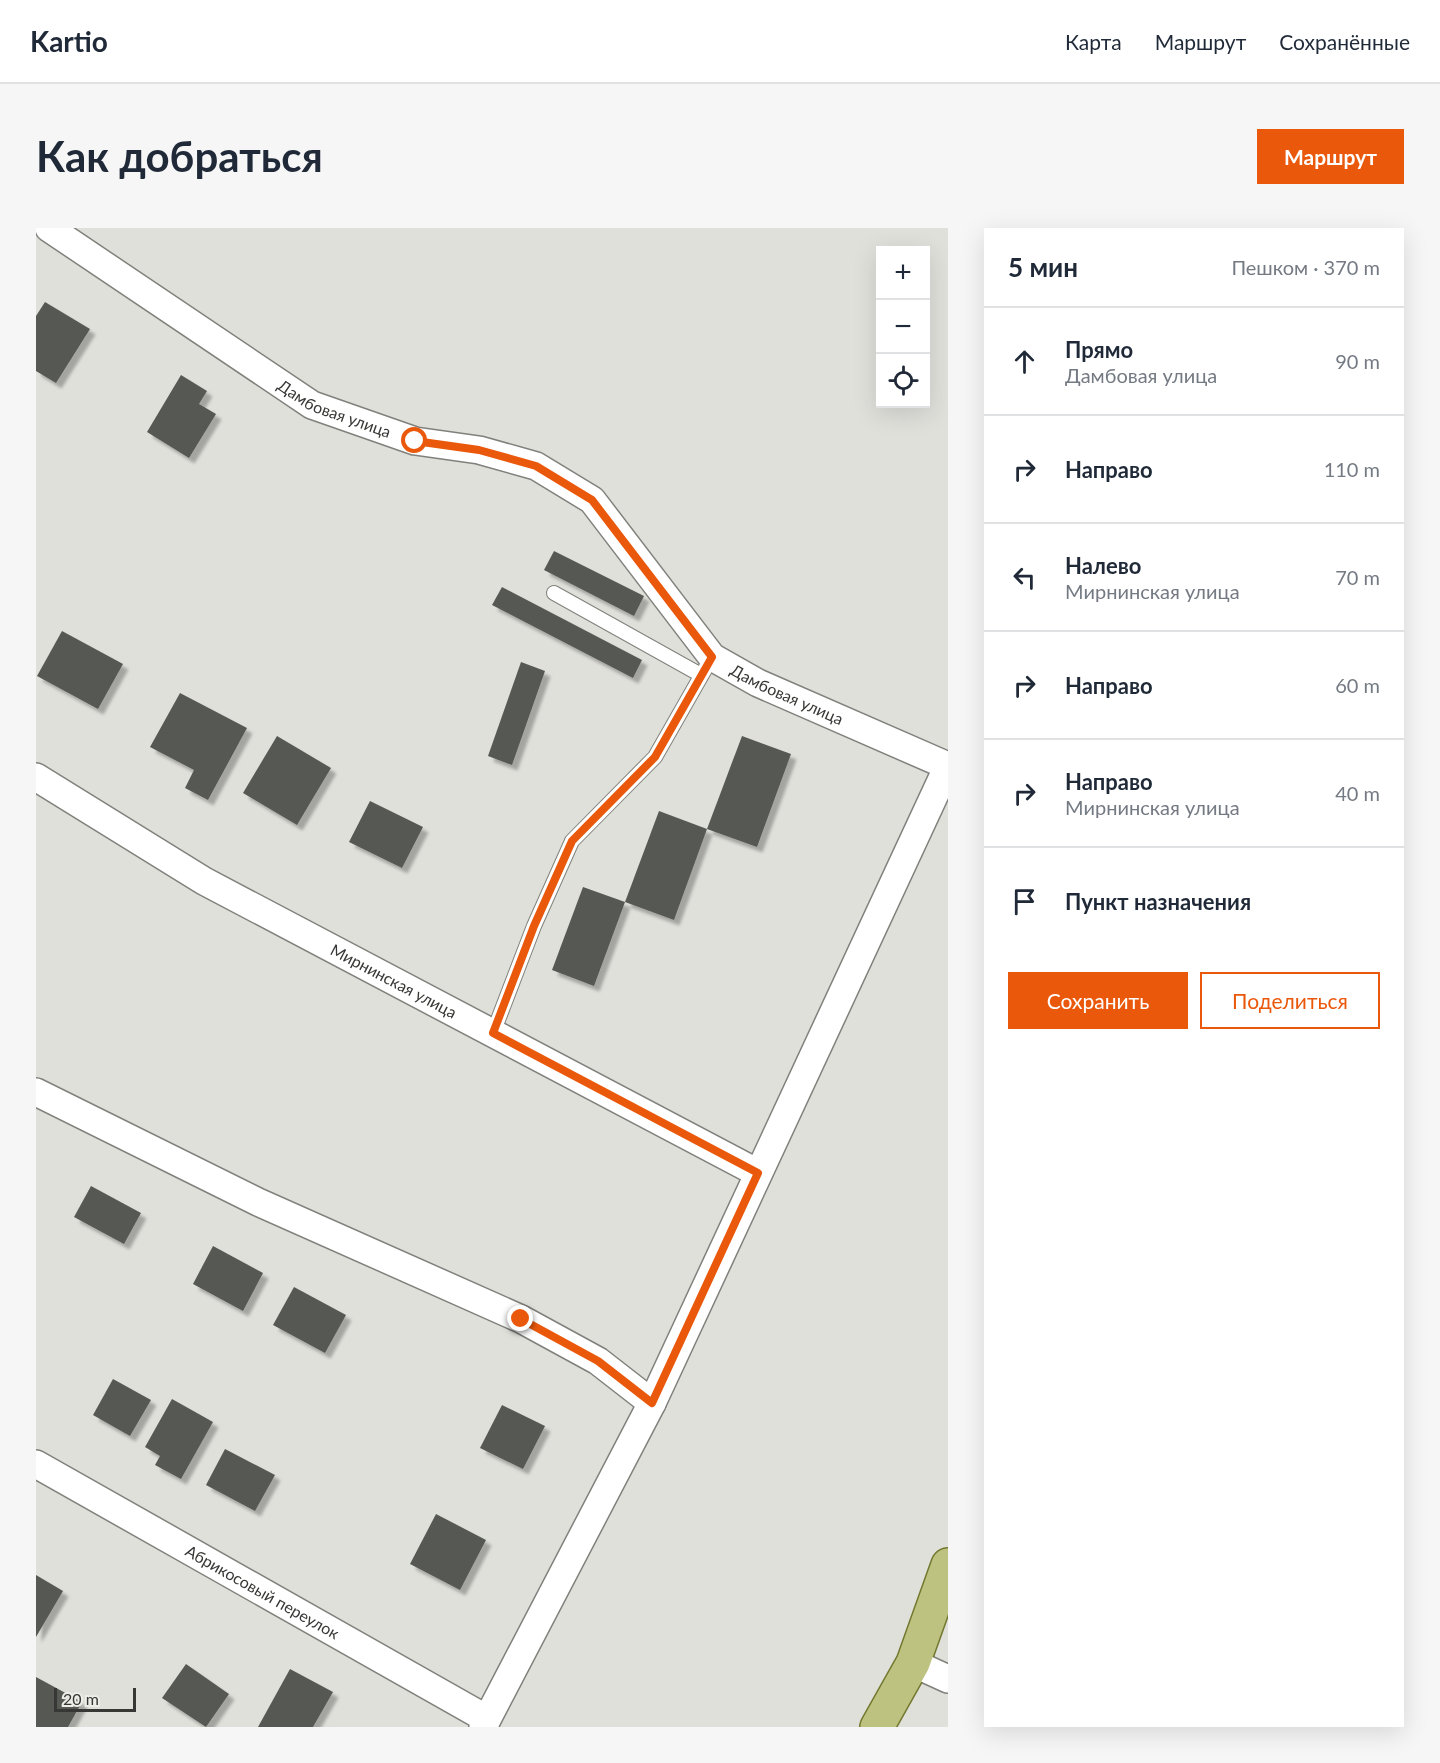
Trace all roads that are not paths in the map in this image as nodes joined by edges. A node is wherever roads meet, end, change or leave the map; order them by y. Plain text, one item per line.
1 (49, 228) edge
2 (554, 593) dead end
3 (706, 666) junction
4 (948, 766) edge
5 (36, 777) edge
6 (493, 1033) junction
7 (36, 1092) edge
8 (758, 1173) junction
9 (652, 1403) junction
10 (36, 1464) edge
11 (948, 1565) edge
12 (913, 1663) junction
13 (948, 1679) edge
14 (485, 1723) edge
15 (878, 1727) edge

1 - 3 street, Дамбовая улица
2 - 3 lane
3 - 4 street, Дамбовая улица
3 - 6 lane
4 - 8 street
5 - 6 street, Мирнинская улица
6 - 8 street, Мирнинская улица
7 - 9 street
8 - 9 street
9 - 14 street
10 - 14 street, Абрикосовый переулок
11 - 12 main road
12 - 13 street
12 - 15 main road

